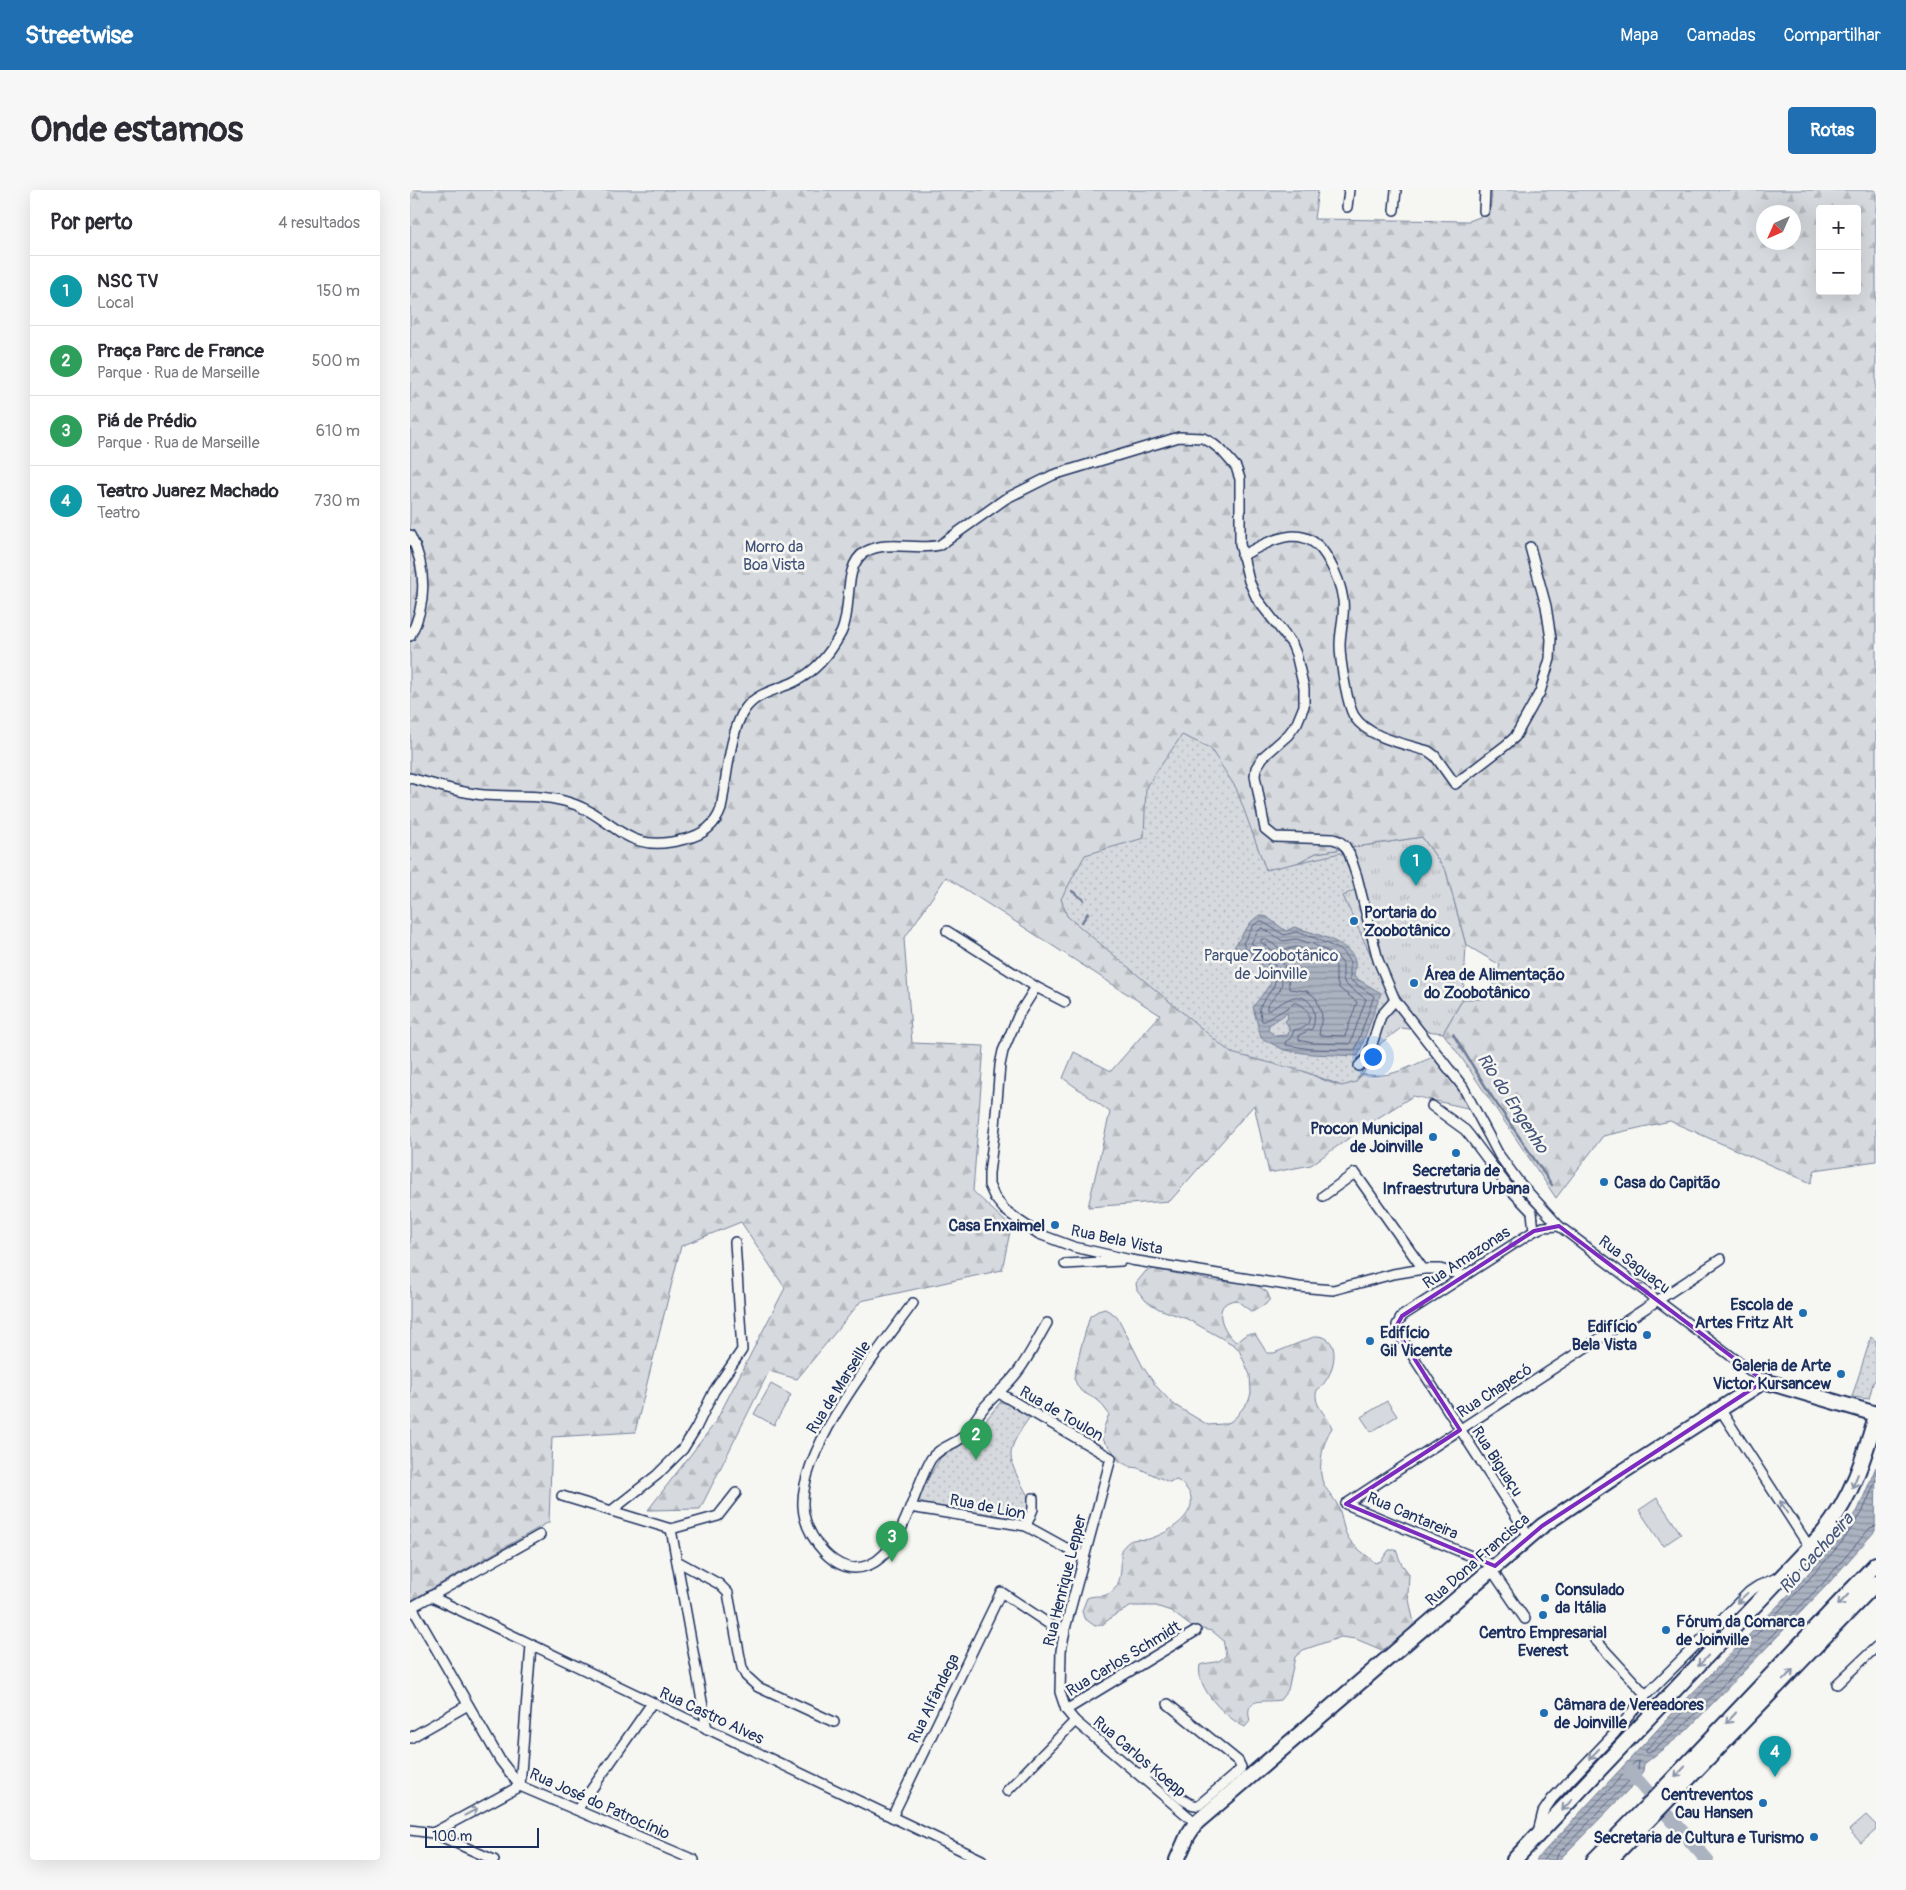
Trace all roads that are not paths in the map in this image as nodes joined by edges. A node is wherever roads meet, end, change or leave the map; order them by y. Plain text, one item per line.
1 (1349, 190) edge
2 (1396, 190) edge
3 (1485, 190) edge
4 (1347, 207) dead end
5 (1394, 210) dead end
6 (1484, 210) dead end
7 (410, 535) edge
8 (1530, 546) dead end
9 (1242, 556) junction
10 (410, 636) edge
11 (410, 778) edge
12 (947, 930) dead end
13 (1036, 987) junction
14 (1395, 1000) junction
15 (1065, 1002) dead end
16 (1359, 1066) dead end
17 (1432, 1106) dead end
18 (1499, 1156) junction
19 (1495, 1169) junction
20 (1509, 1169) junction
21 (1322, 1196) dead end
22 (1531, 1203) junction
23 (1559, 1226) junction
24 (1534, 1231) junction
25 (735, 1242) dead end
26 (1722, 1259) dead end
27 (1132, 1260) junction
28 (1064, 1264) dead end
29 (1423, 1269) junction
30 (1464, 1276) junction
31 (1659, 1301) junction
32 (913, 1303) dead end
33 (1047, 1323) dead end
34 (1397, 1325) joint
35 (1764, 1381) junction
36 (999, 1393) junction
37 (1852, 1407) junction
38 (1720, 1409) junction
39 (1876, 1415) edge
40 (1460, 1430) junction
41 (1873, 1439) edge
42 (1111, 1458) joint
43 (736, 1493) dead end
44 (562, 1496) dead end
45 (1033, 1498) dead end
46 (1346, 1504) joint
47 (910, 1507) junction
48 (611, 1511) junction
49 (1026, 1526) junction
50 (672, 1529) junction
51 (540, 1535) dead end
52 (1529, 1536) junction
53 (1810, 1548) junction
54 (1084, 1558) junction
55 (677, 1561) junction
56 (1876, 1564) edge
57 (1493, 1568) junction
58 (1784, 1575) junction
59 (1876, 1583) edge
60 (430, 1596) junction
61 (411, 1607) edge
62 (1525, 1619) dead end
63 (1196, 1631) dead end
64 (1064, 1634) junction
65 (1590, 1634) dead end
66 (531, 1645) junction
67 (1876, 1647) edge
68 (1837, 1684) dead end
69 (1646, 1696) junction
70 (652, 1703) junction
71 (1168, 1704) dead end
72 (468, 1705) junction
73 (1066, 1710) junction
74 (1075, 1721) junction
75 (834, 1722) dead end
76 (707, 1729) junction
77 (1637, 1731) junction
78 (1614, 1734) junction
79 (410, 1738) edge
80 (1138, 1774) junction
81 (520, 1786) junction
82 (1007, 1791) dead end
83 (1658, 1803) junction
84 (577, 1810) junction
85 (892, 1817) junction
86 (1196, 1823) junction
87 (410, 1830) edge
88 (433, 1833) junction
89 (1537, 1836) junction
90 (494, 1860) edge
91 (694, 1860) edge
92 (982, 1860) edge
93 (1177, 1860) edge
94 (1514, 1860) edge
95 (1594, 1860) edge
96 (1610, 1860) edge

1 - 4 street
2 - 5 street
3 - 6 street
7 - 10 street
8 - 9 street
9 - 11 street
9 - 14 street
12 - 13 street
13 - 15 street
13 - 27 street, Rua Bela Vista
14 - 16 street
14 - 18 street
17 - 19 street
18 - 19 street
18 - 20 street
19 - 20 street
19 - 22 street
20 - 22 street
21 - 29 street
22 - 23 street, Rua Saguaçu
22 - 24 street
23 - 24 street, Rua Amazonas
31 -> 23 street, Rua Saguaçu
24 -> 30 street, Rua Amazonas
25 - 48 street
26 - 31 street, Rua Chapecó
27 - 28 street
27 - 29 street, Rua Bela Vista
29 - 30 street, Rua Bela Vista
30 - 34 street, Rua Amazonas
31 - 35 street, Rua Saguaçu
31 - 40 street, Rua Chapecó
32 - 47 street, Rua de Marseille
33 - 36 street, Rua de Marseille
34 -> 40 street, Rua Biguaçu
35 - 37 main road
35 - 38 main road, Rua Dona Francisca
36 - 42 street, Rua de Toulon
36 - 47 street, Rua de Marseille
37 - 39 main road
37 - 41 main road
38 - 52 main road, Rua Dona Francisca
53 -> 38 street
39 - 41 main road
40 - 46 street, Rua Chapecó
40 - 52 street, Rua Biguaçu
41 -> 53 main road
42 - 54 street, Rua Henrique Lepper
43 - 50 street
44 - 48 street
45 - 49 street
46 - 57 street, Rua Cantareira
47 - 49 street, Rua de Lion
48 - 50 street
49 - 54 street, Rua de Lion
50 - 55 street
51 - 60 street
52 - 57 main road, Rua Dona Francisca
53 - 58 main road
54 - 64 street, Rua Henrique Lepper
55 - 75 street
55 - 76 street
56 -> 83 main road
57 - 62 street
57 - 86 main road, Rua Dona Francisca
58 -> 69 street
58 -> 77 main road
83 -> 59 main road
60 - 61 street
60 - 66 street, Rua Castro Alves
61 - 72 street, Rua José do Patrocínio
63 - 73 street, Rua Carlos Schmidt
64 - 73 street, Rua Henrique Lepper
64 - 85 street, Rua Alfândega
65 - 69 street
66 - 70 street, Rua Castro Alves
66 - 81 street
67 - 68 street
69 - 78 street
70 - 76 street, Rua Castro Alves
70 - 84 street
71 - 80 street
72 - 79 street
72 - 81 street, Rua José do Patrocínio
73 - 74 street, Rua Carlos Koepp
74 - 80 street, Rua Carlos Koepp
74 - 82 street
76 - 85 street, Rua Castro Alves
77 - 78 street
77 -> 89 main road
78 -> 89 street
80 - 86 street, Rua Carlos Koepp
81 - 84 street, Rua José do Patrocínio
88 -> 81 street
83 - 95 main road
83 - 96 main road
84 - 91 street, Rua José do Patrocínio
85 - 92 street, Rua Castro Alves
86 - 93 main road, Rua Dona Francisca
87 - 88 street
88 - 90 street
89 - 94 main road

